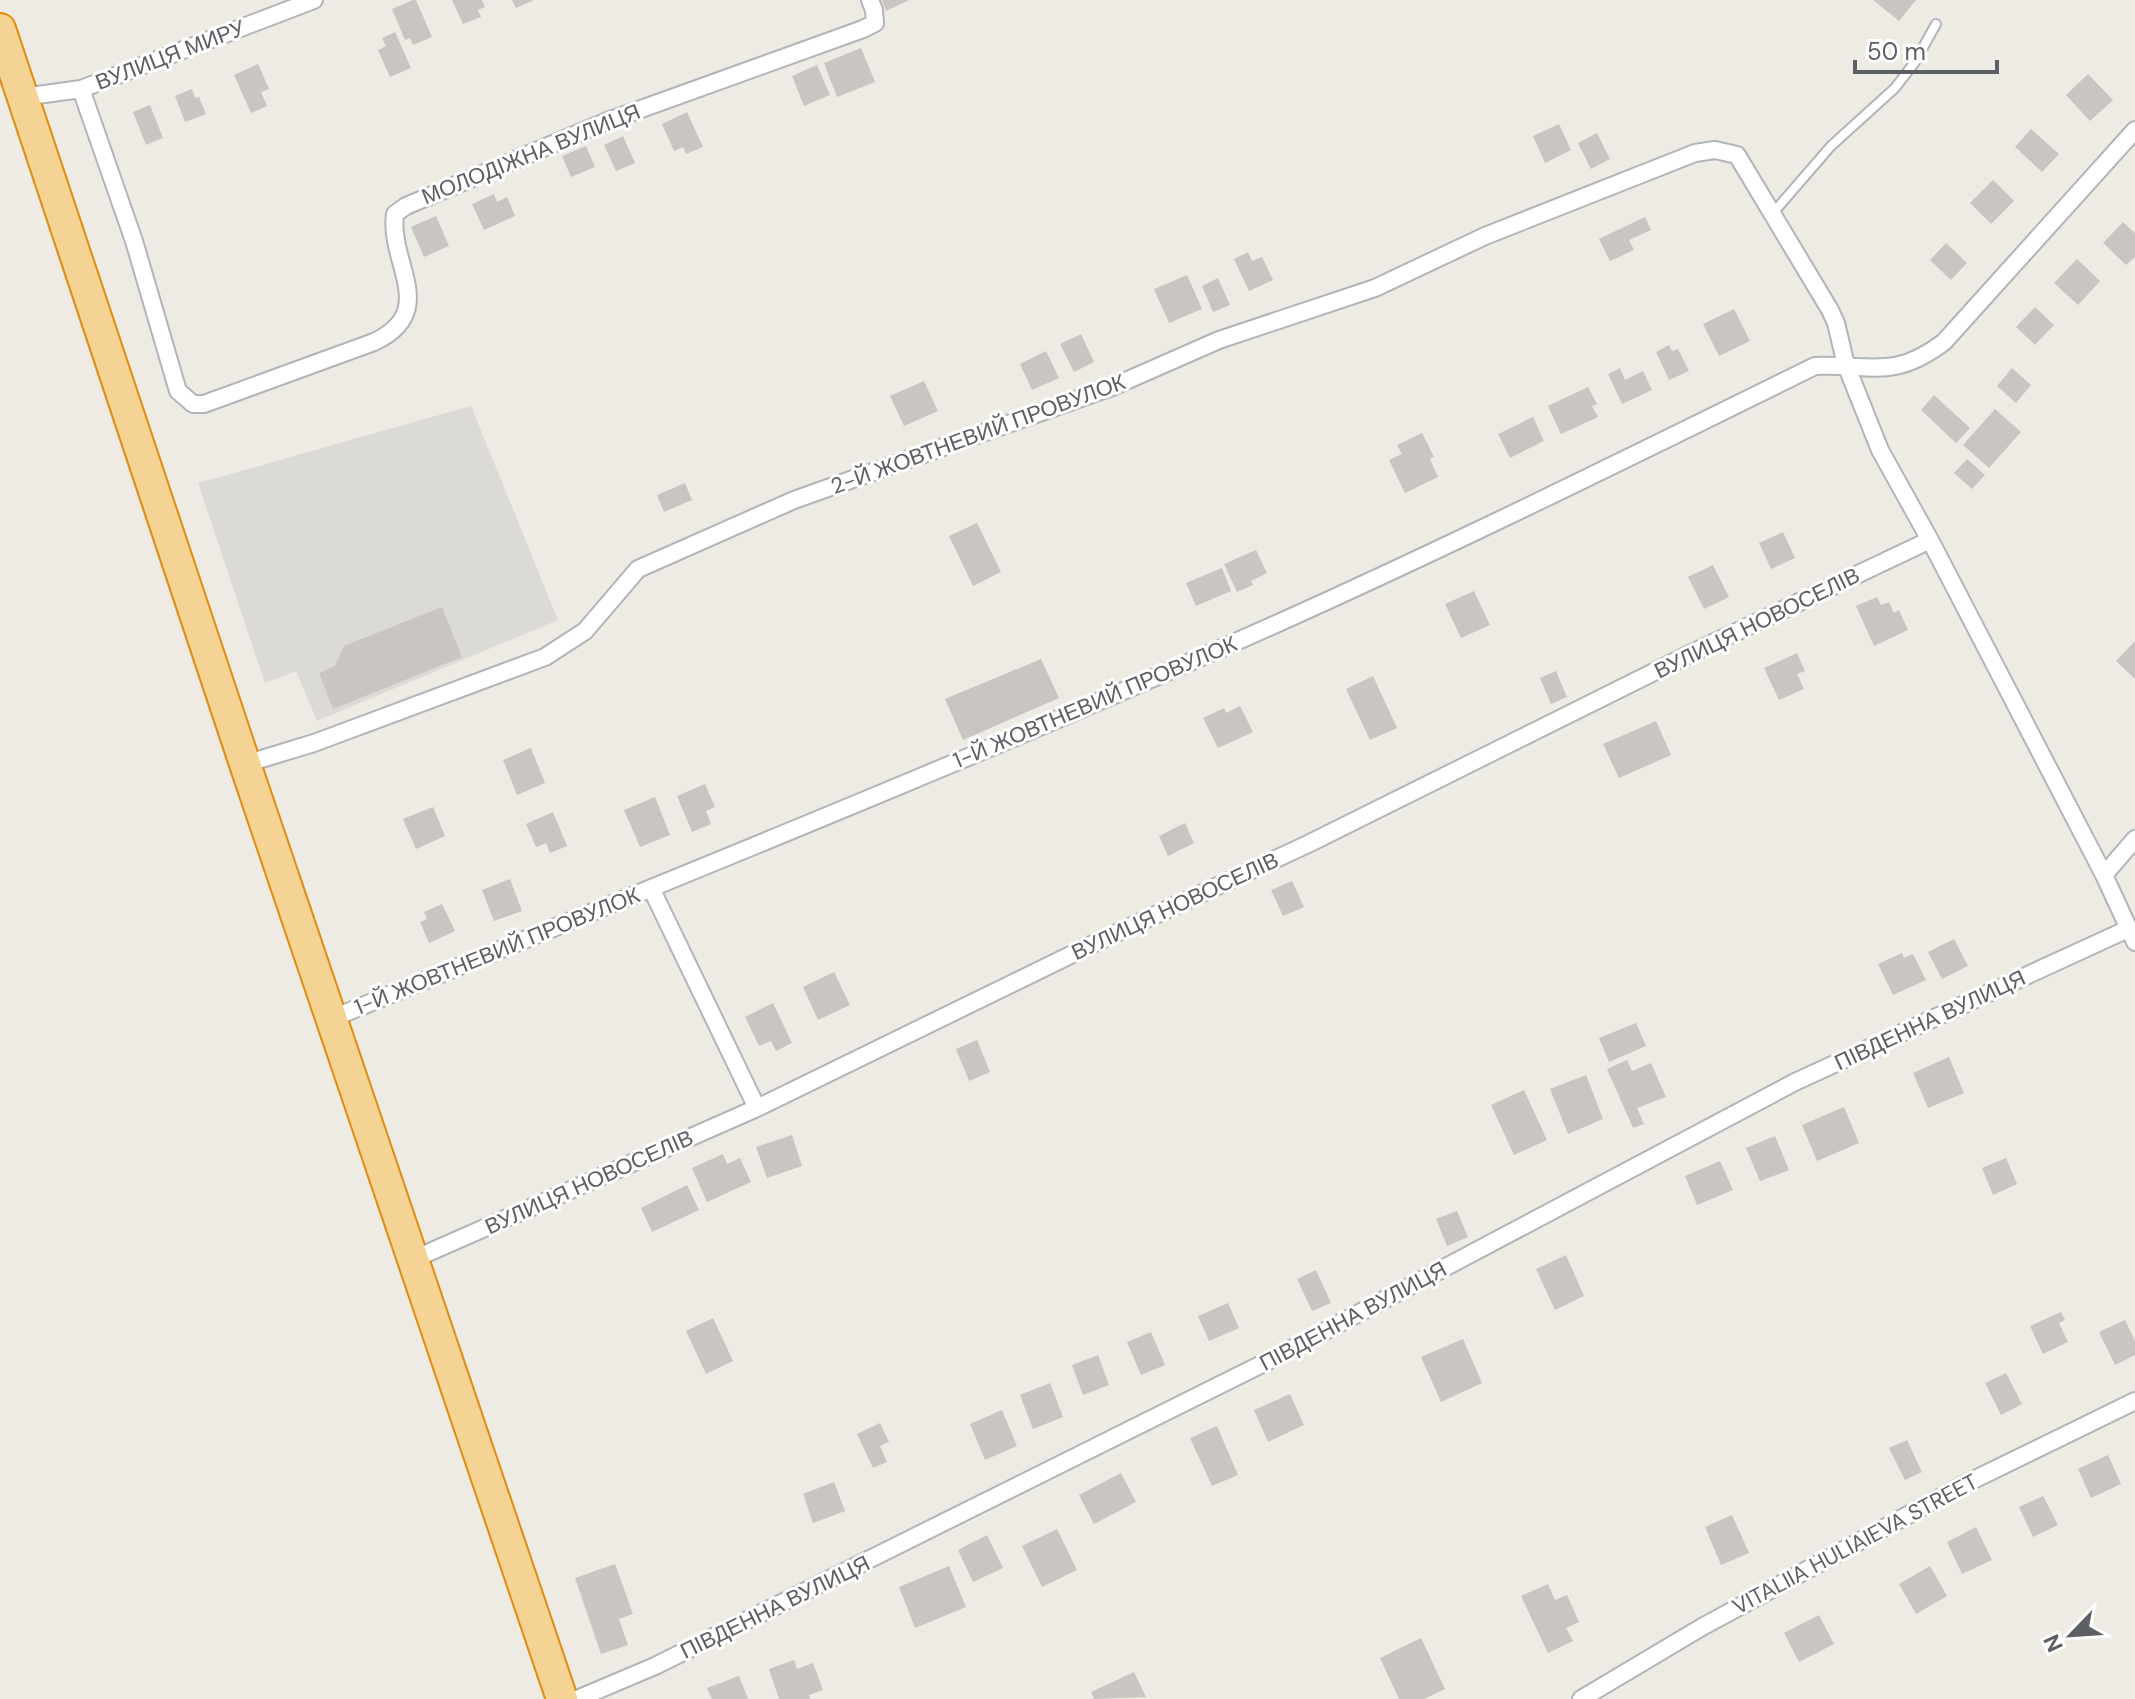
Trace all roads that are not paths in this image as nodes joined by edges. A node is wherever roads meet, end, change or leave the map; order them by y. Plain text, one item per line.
1 (314, 0) edge
2 (870, 0) edge
3 (1936, 24) dead end
4 (0, 29) edge
5 (81, 89) junction
6 (23, 97) junction
7 (2135, 130) edge
8 (1772, 213) junction
9 (1846, 365) junction
10 (1930, 540) junction
11 (245, 764) junction
12 (2135, 839) edge
13 (2104, 875) junction
14 (651, 888) junction
15 (2132, 935) edge
16 (333, 1018) junction
17 (757, 1108) junction
18 (414, 1259) junction
19 (2135, 1401) edge
20 (562, 1699) edge
21 (577, 1699) edge
22 (1581, 1699) edge

1 - 5 street, ВУЛИЦЯ МИРУ
2 - 5 street, МОЛОДІЖНА ВУЛИЦЯ
3 - 8 lane
4 - 6 highway
5 - 6 street, ВУЛИЦЯ МИРУ
6 - 11 highway
7 - 9 street
8 - 9 street
8 - 11 street, 2-Й ЖОВТНЕВИЙ ПРОВУЛОК
9 - 10 street
9 - 14 street, 1-Й ЖОВТНЕВИЙ ПРОВУЛОК
10 - 13 street
10 - 17 street, ВУЛИЦЯ НОВОСЕЛІВ
11 - 16 highway
12 - 13 street
13 - 15 street
14 - 16 street, 1-Й ЖОВТНЕВИЙ ПРОВУЛОК
14 - 17 street
15 - 21 street, ПІВДЕННА ВУЛИЦЯ
16 - 18 highway
17 - 18 street, ВУЛИЦЯ НОВОСЕЛІВ
18 - 20 highway
19 - 22 street, VITALIIA HULIAIEVA STREET

